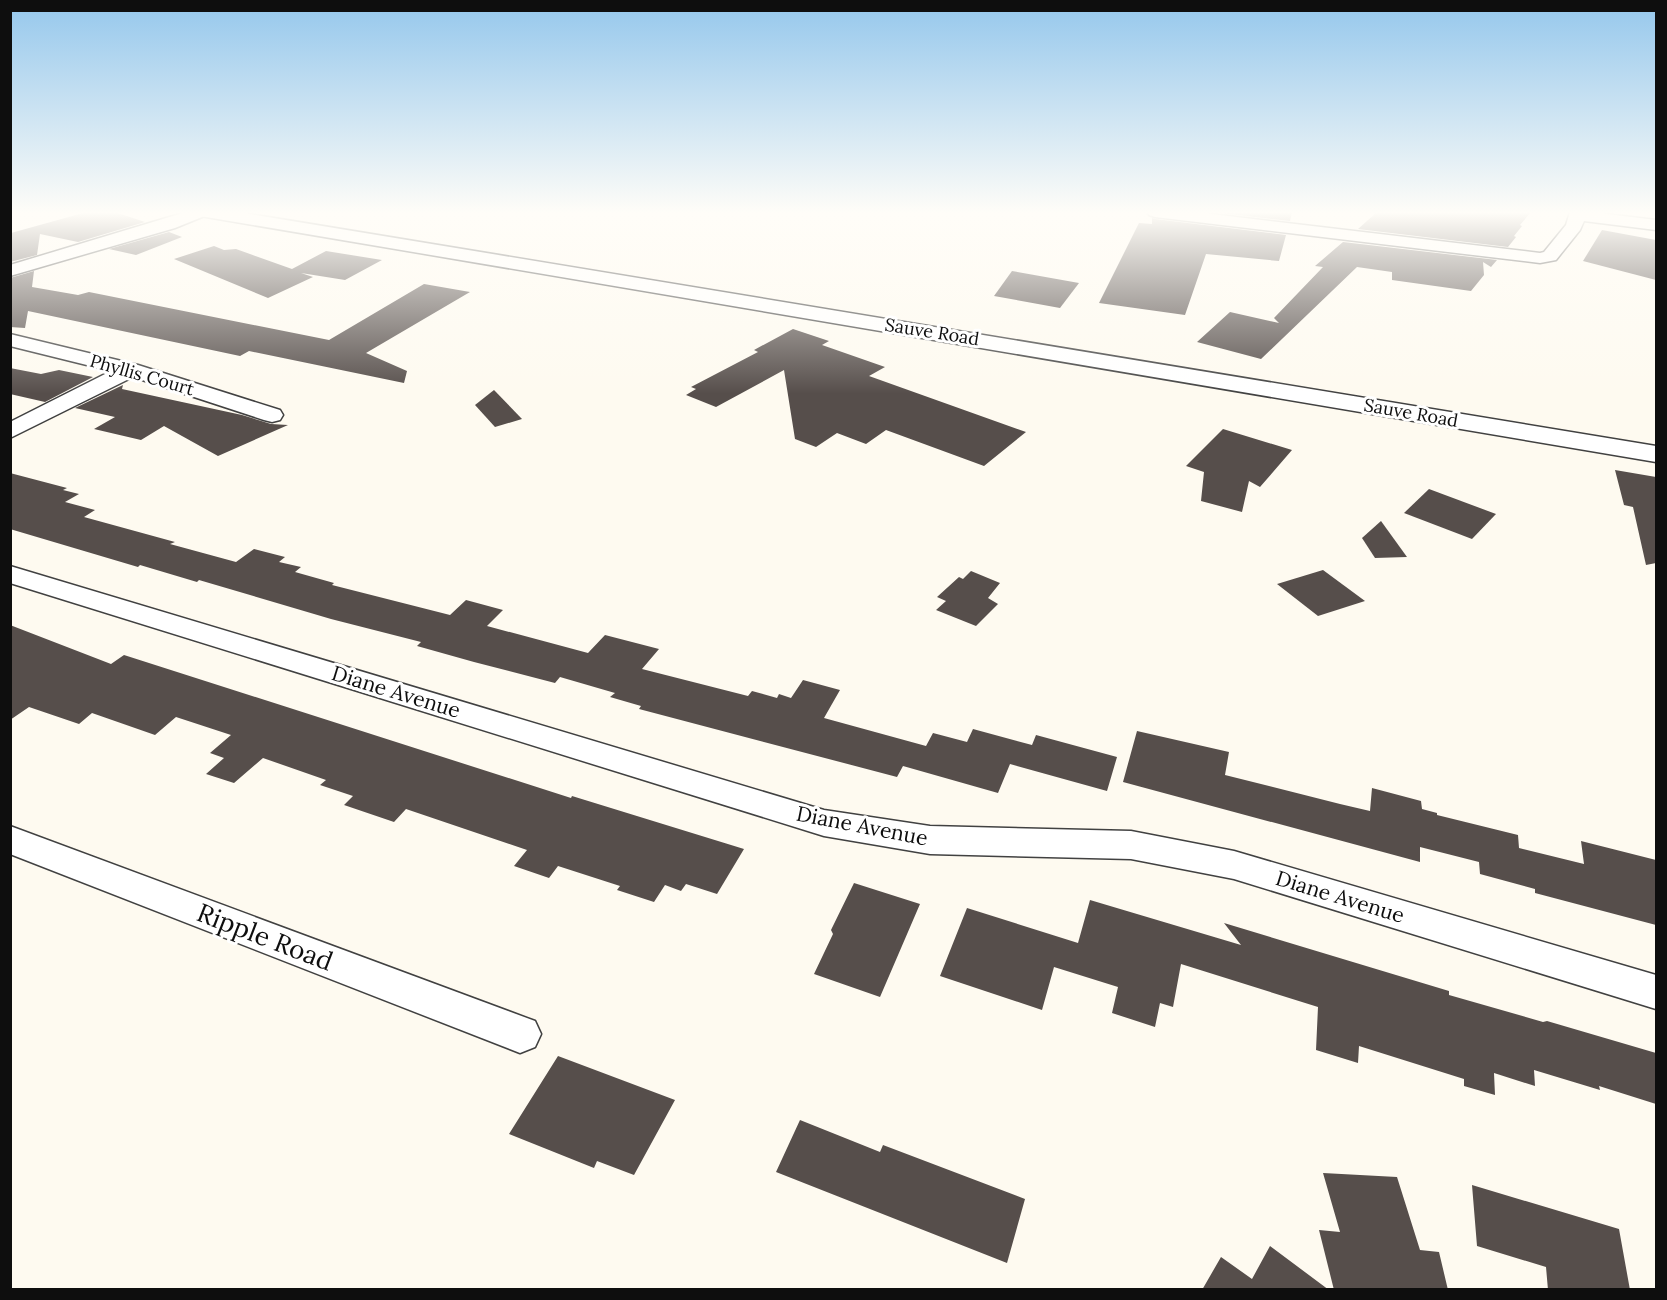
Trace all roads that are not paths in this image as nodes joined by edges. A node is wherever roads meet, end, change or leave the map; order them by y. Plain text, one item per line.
1 (573, 273) edge
2 (10, 340) edge
3 (131, 369) junction
4 (272, 415) dead end
5 (10, 431) edge
6 (1656, 454) edge
7 (10, 574) edge
8 (10, 839) edge
9 (1656, 992) edge
10 (520, 1034) dead end

1 - 6 street, Sauve Road
2 - 3 street, Phyllis Court
3 - 4 street, Phyllis Court
3 - 5 street
7 - 9 street, Diane Avenue
8 - 10 street, Ripple Road

